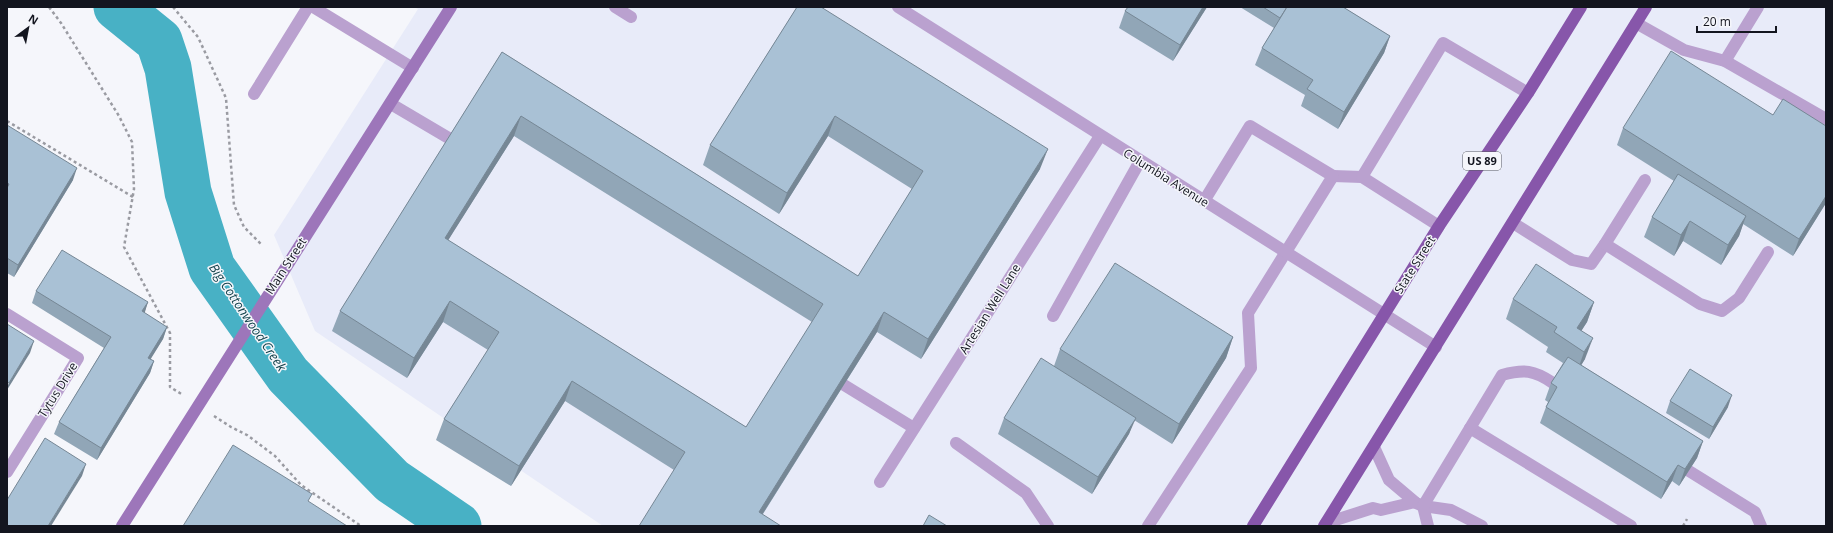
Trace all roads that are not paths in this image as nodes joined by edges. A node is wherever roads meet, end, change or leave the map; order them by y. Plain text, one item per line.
1 (308, 7) edge
2 (313, 7) edge
3 (451, 7) edge
4 (615, 7) edge
5 (898, 7) edge
6 (1581, 7) edge
7 (1646, 7) edge
8 (1758, 7) edge
9 (631, 17) dead end
10 (1636, 23) junction
11 (1725, 61) junction
12 (413, 68) junction
13 (1528, 93) junction
14 (254, 94) dead end
15 (391, 104) junction
16 (1826, 119) edge
17 (1100, 136) junction
18 (452, 140) edge
19 (1140, 161) junction
20 (1333, 176) junction
21 (1362, 177) junction
22 (1645, 180) dead end
23 (1204, 201) junction
24 (1513, 223) junction
25 (1439, 226) junction
26 (1605, 244) junction
27 (1768, 252) dead end
28 (1286, 253) junction
29 (7, 314) edge
30 (1384, 315) junction
31 (1053, 316) dead end
32 (1436, 347) junction
33 (1553, 383) edge
34 (844, 385) edge
35 (914, 428) junction
36 (1470, 428) junction
37 (956, 443) dead end
38 (1374, 447) junction
39 (1689, 470) edge
40 (7, 472) edge
41 (880, 482) dead end
42 (1419, 504) junction
43 (1325, 524) edge
44 (122, 526) edge
45 (1048, 526) edge
46 (1148, 526) edge
47 (1253, 526) edge
48 (1428, 526) edge
49 (1482, 526) edge
50 (1631, 526) edge
51 (1761, 526) edge

1 - 14 street
2 - 12 street
3 - 12 street, Main Street
4 - 9 street
5 - 17 street, Columbia Avenue
6 - 13 main road, State Street / US 89
7 - 10 main road
8 - 11 street
10 - 11 street
10 - 24 main road
11 - 16 street
12 - 15 street, Main Street
13 - 21 street
13 - 25 main road, State Street / US 89
15 - 18 street
15 - 44 street, Main Street
17 - 19 street, Columbia Avenue
17 - 35 street, Artesian Well Lane
19 - 23 street, Columbia Avenue
19 - 31 street
20 - 21 street
20 - 23 street
20 - 28 street
21 - 25 street
22 - 26 street
23 - 28 street, Columbia Avenue
24 - 26 street
24 - 32 main road
25 - 30 main road, State Street / US 89
26 - 27 street
28 - 30 street, Columbia Avenue
28 - 46 street
29 - 40 street, Tytus Drive
30 - 32 street, Columbia Avenue
30 - 47 main road, State Street / US 89
32 - 38 main road
33 - 36 street
34 - 35 street
35 - 41 street, Artesian Well Lane
36 - 42 street
36 - 50 street
37 - 45 street
38 - 42 street
38 - 43 main road
39 - 51 street
42 - 43 street
42 - 48 street
42 - 49 street

